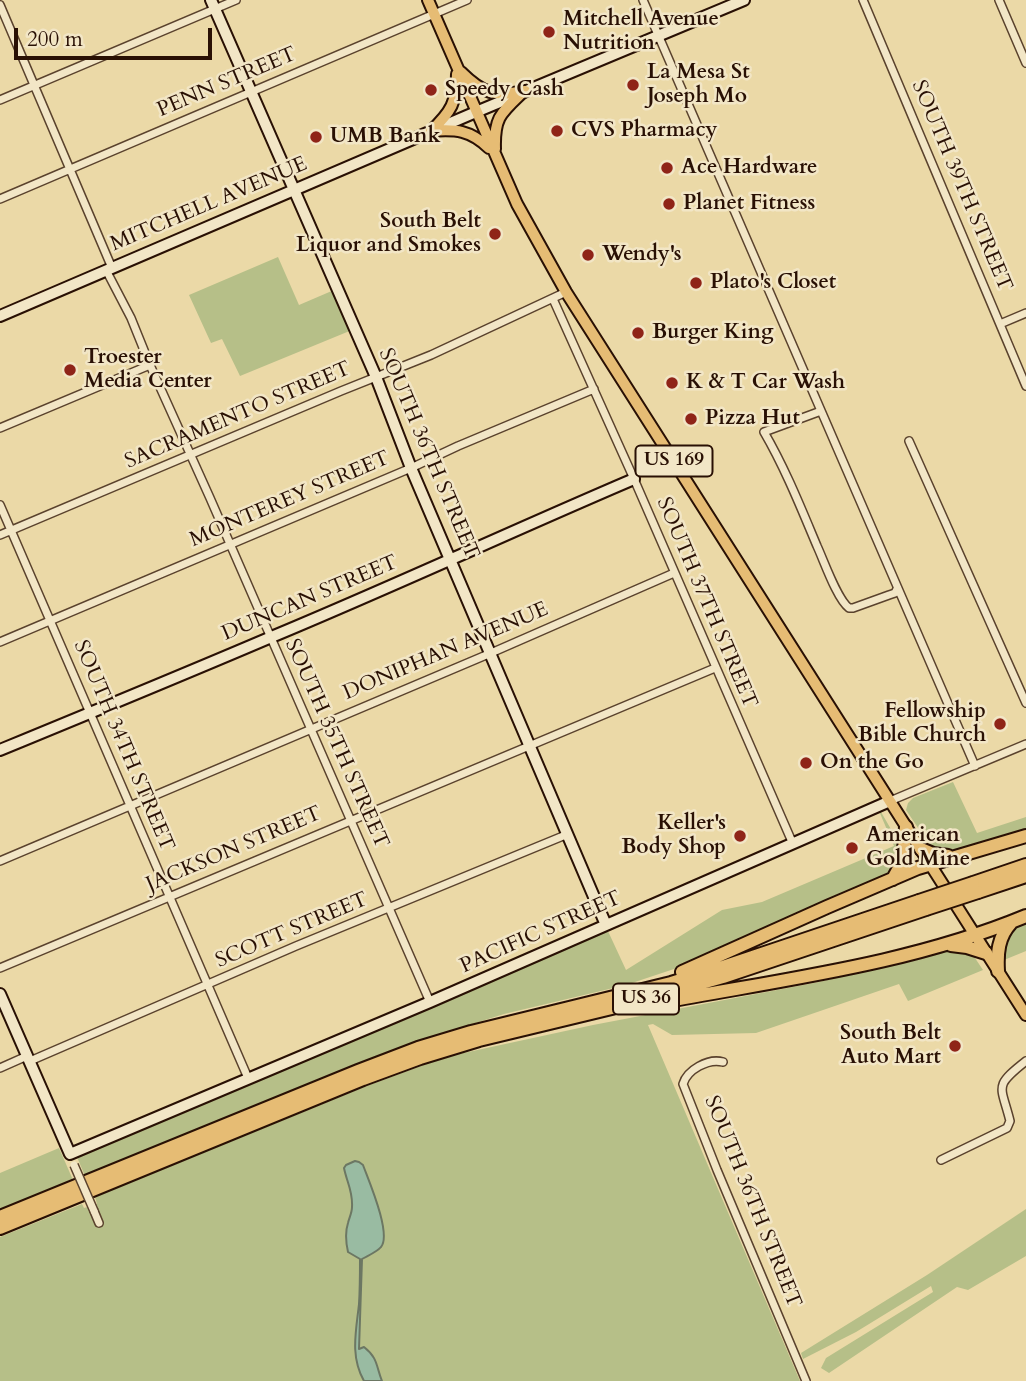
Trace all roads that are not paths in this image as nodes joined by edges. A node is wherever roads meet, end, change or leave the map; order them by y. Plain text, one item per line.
1 (236, 0) edge
2 (428, 0) edge
3 (467, 0) edge
4 (643, 0) edge
5 (744, 0) edge
6 (863, 0) edge
7 (999, 0) edge
8 (0, 5) edge
9 (213, 5) edge
10 (434, 14) junction
11 (658, 36) junction
12 (1026, 63) edge
13 (457, 68) junction
14 (34, 85) junction
15 (525, 91) junction
16 (251, 92) junction
17 (0, 100) edge
18 (475, 111) junction
19 (431, 131) junction
20 (495, 156) junction
21 (69, 170) junction
22 (293, 190) junction
23 (0, 199) edge
24 (109, 269) junction
25 (566, 292) junction
26 (553, 299) junction
27 (1026, 313) edge
28 (0, 316) edge
29 (1000, 324) junction
30 (150, 365) junction
31 (376, 377) junction
32 (1026, 386) edge
33 (594, 389) junction
34 (821, 411) junction
35 (0, 428) edge
36 (909, 441) dead end
37 (190, 454) junction
38 (411, 468) junction
39 (634, 479) junction
40 (0, 505) edge
41 (11, 531) junction
42 (0, 535) edge
43 (230, 544) junction
44 (451, 559) junction
45 (674, 573) junction
46 (897, 589) junction
47 (50, 621) junction
48 (270, 638) junction
49 (0, 642) edge
50 (491, 653) junction
51 (715, 668) junction
52 (1026, 703) edge
53 (89, 713) junction
54 (310, 729) junction
55 (1026, 744) edge
56 (529, 745) junction
57 (0, 750) edge
58 (975, 766) junction
59 (890, 801) junction
60 (130, 805) junction
61 (351, 821) junction
62 (906, 827) junction
63 (568, 834) junction
64 (1026, 836) edge
65 (793, 844) junction
66 (921, 849) junction
67 (955, 856) junction
68 (0, 861) edge
69 (930, 864) junction
70 (1026, 865) edge
71 (1026, 876) edge
72 (893, 879) junction
73 (976, 888) junction
74 (169, 896) junction
75 (923, 905) junction
76 (389, 909) junction
77 (1026, 916) edge
78 (1011, 923) junction
79 (606, 925) junction
80 (975, 935) junction
81 (944, 945) junction
82 (986, 953) junction
83 (0, 968) edge
84 (998, 971) junction
85 (209, 984) junction
86 (0, 994) edge
87 (615, 997) junction
88 (430, 1002) junction
89 (583, 1014) junction
90 (1026, 1015) edge
91 (29, 1059) junction
92 (1026, 1061) edge
93 (723, 1062) dead end
94 (0, 1068) edge
95 (248, 1078) junction
96 (72, 1160) junction
97 (941, 1160) dead end
98 (0, 1217) edge
99 (99, 1223) dead end
100 (0, 1228) edge
101 (806, 1381) edge

1 - 9 street
2 - 10 main road, US 169
3 - 10 street, PENN STREET
4 - 11 street
5 - 11 street, MITCHELL AVENUE
6 - 29 street, SOUTH 39TH STREET
7 - 12 street
8 - 14 street, SOUTH 35TH STREET
9 - 14 street
9 - 16 street, SOUTH 36TH STREET
10 - 13 main road, US 169
10 - 16 street, PENN STREET
11 - 15 street, MITCHELL AVENUE
11 - 34 street
13 - 15 main road
13 - 18 main road, US 169
13 - 19 main road
14 - 17 street
14 - 21 street, SOUTH 35TH STREET
15 - 18 street, MITCHELL AVENUE
15 - 20 main road
16 - 21 street, PENN STREET
16 - 22 street, SOUTH 36TH STREET
18 - 19 street, MITCHELL AVENUE
18 - 20 main road, US 169
19 - 20 main road
19 - 22 street, MITCHELL AVENUE
20 - 25 main road, US 169
21 - 23 street, PENN STREET
21 - 24 street, SOUTH 35TH STREET
22 - 24 street, MITCHELL AVENUE
22 - 31 street, SOUTH 36TH STREET
24 - 28 street, MITCHELL AVENUE
24 - 30 street, SOUTH 35TH STREET
25 - 26 street, SACRAMENTO STREET
25 - 59 main road, US 169
26 - 31 street, SACRAMENTO STREET
26 - 33 street, SOUTH 37TH STREET
27 - 29 street
29 - 32 street, SOUTH 39TH STREET
30 - 35 street
30 - 37 street, SOUTH 35TH STREET
31 - 37 street, SACRAMENTO STREET
31 - 38 street, SOUTH 36TH STREET
33 - 38 street, MONTEREY STREET
33 - 39 street, SOUTH 37TH STREET
34 - 46 street
34 - 46 street
36 - 52 street
37 - 41 street, SACRAMENTO STREET
37 - 43 street, SOUTH 35TH STREET
38 - 43 street, MONTEREY STREET
38 - 44 street, SOUTH 36TH STREET
39 - 44 street, DUNCAN STREET
39 - 45 street, SOUTH 37TH STREET
40 - 41 street, SOUTH 34TH STREET
41 - 42 street, SACRAMENTO STREET
41 - 47 street, SOUTH 34TH STREET
43 - 47 street, MONTEREY STREET
43 - 48 street, SOUTH 35TH STREET
44 - 48 street, DUNCAN STREET
44 - 50 street, SOUTH 36TH STREET
45 - 50 street, DONIPHAN AVENUE
45 - 51 street, SOUTH 37TH STREET
46 - 58 street
47 - 49 street, MONTEREY STREET
47 - 53 street, SOUTH 34TH STREET
48 - 53 street, DUNCAN STREET
48 - 54 street, SOUTH 35TH STREET
50 - 54 street, DONIPHAN AVENUE
50 - 56 street, SOUTH 36TH STREET
51 - 56 street, JACKSON STREET
51 - 65 street, SOUTH 37TH STREET
53 - 57 street, DUNCAN STREET
53 - 60 street, SOUTH 34TH STREET
54 - 60 street, DONIPHAN AVENUE
54 - 61 street, SOUTH 35TH STREET
55 - 58 street, PACIFIC STREET
56 - 61 street, JACKSON STREET
56 - 63 street, SOUTH 36TH STREET
58 - 59 street, PACIFIC STREET
59 - 62 main road, US 169
59 - 65 street, PACIFIC STREET
60 - 68 street, DONIPHAN AVENUE
60 - 74 street, SOUTH 34TH STREET
61 - 74 street, JACKSON STREET
61 - 76 street, SOUTH 35TH STREET
62 - 66 main road, US 169
62 - 72 highway
63 - 76 street, SCOTT STREET
63 - 79 street, SOUTH 36TH STREET
64 - 67 highway
65 - 79 street, PACIFIC STREET
66 - 67 highway
66 - 69 main road, US 169
67 - 69 highway
69 - 72 highway
69 - 80 main road, US 169
70 - 73 highway, US 36
71 - 73 highway, US 36
72 - 87 highway
73 - 75 highway, US 36, bridge
74 - 83 street, JACKSON STREET
74 - 85 street, SOUTH 34TH STREET
75 - 87 highway, US 36
75 - 89 highway, US 36
76 - 85 street, SCOTT STREET
76 - 88 street, SOUTH 35TH STREET
77 - 78 highway
78 - 80 highway
78 - 84 highway
79 - 88 street, PACIFIC STREET
80 - 81 highway
80 - 82 main road, US 169
81 - 82 highway
81 - 89 highway
82 - 84 main road, US 169
84 - 90 main road, US 169
85 - 91 street, SCOTT STREET
85 - 95 street, SOUTH 34TH STREET
86 - 91 street
87 - 98 highway, US 36
88 - 95 street, PACIFIC STREET
89 - 100 highway, US 36
91 - 94 street, SCOTT STREET
91 - 96 street
92 - 97 street
93 - 101 street, SOUTH 36TH STREET
95 - 96 street, PACIFIC STREET
96 - 99 street, bridge

